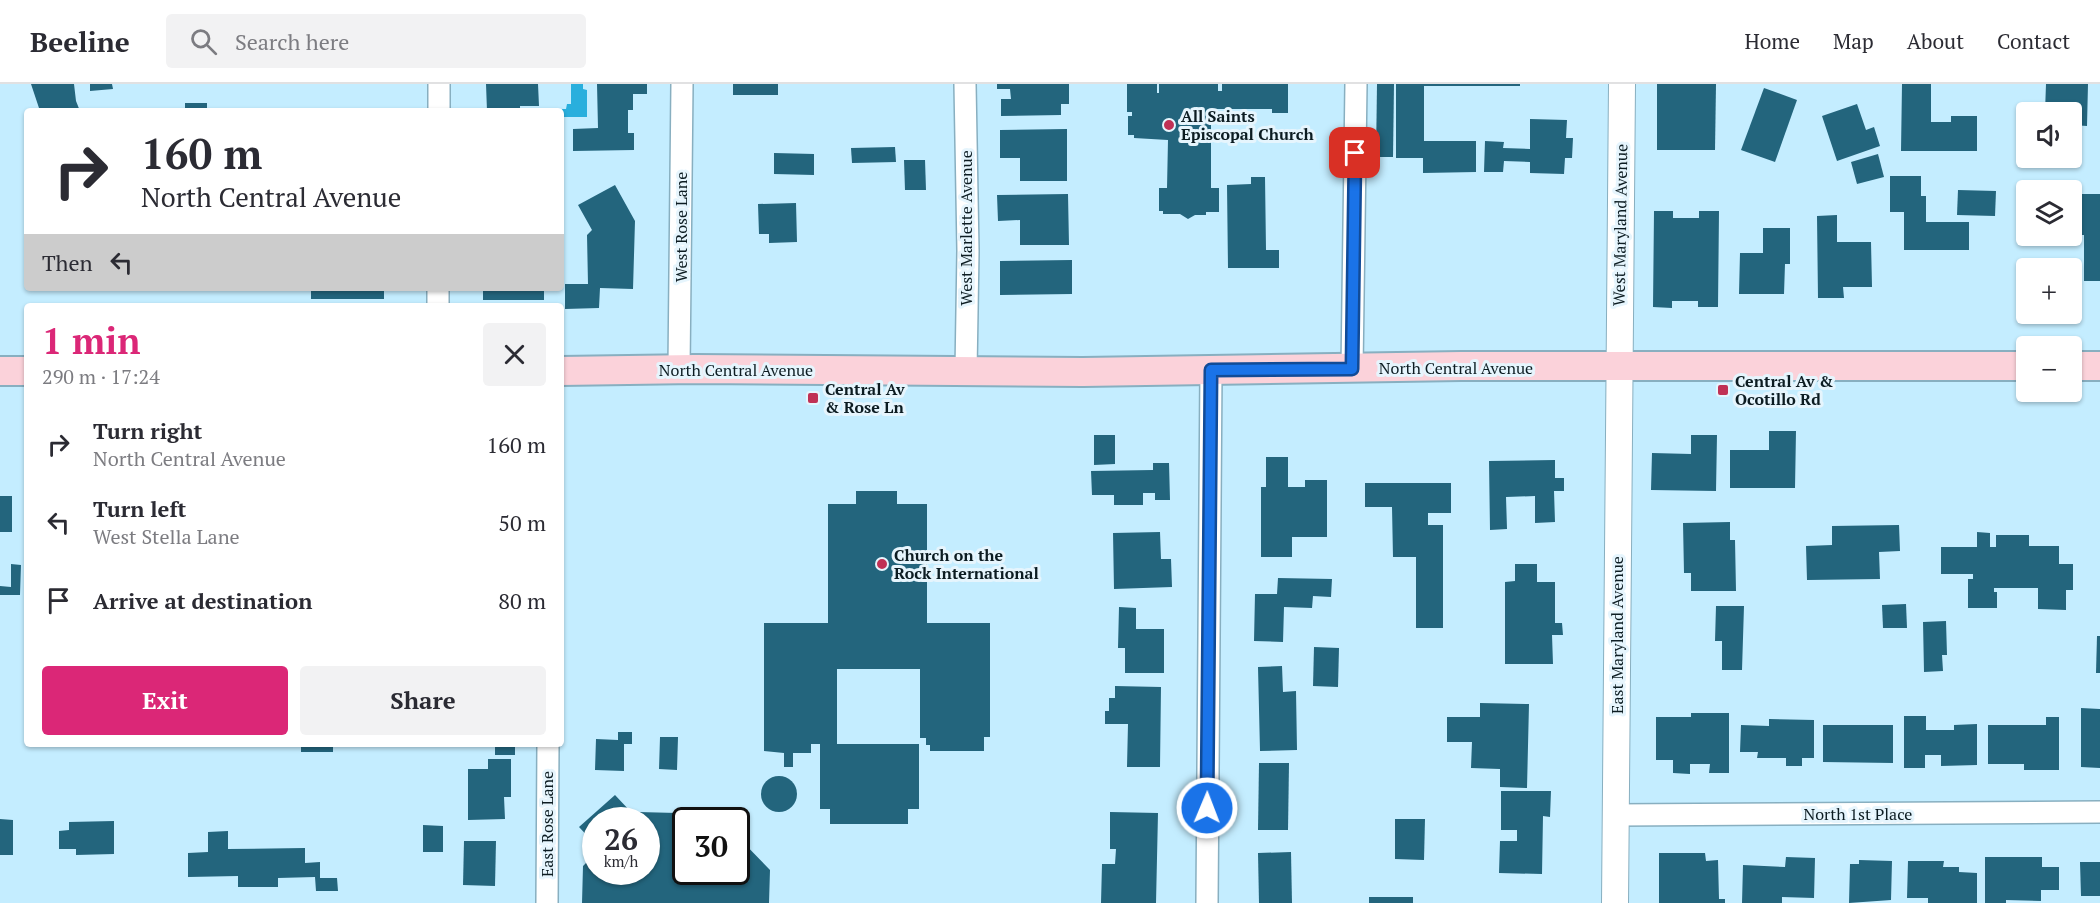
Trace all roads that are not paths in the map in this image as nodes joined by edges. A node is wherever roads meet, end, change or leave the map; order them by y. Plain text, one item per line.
1 (439, 84) edge
2 (682, 84) edge
3 (965, 84) edge
4 (1356, 84) edge
5 (1622, 84) edge
6 (439, 108) edge
7 (1618, 366) junction
8 (2016, 366) edge
9 (2082, 366) edge
10 (2100, 366) edge
11 (679, 369) junction
12 (1352, 369) junction
13 (1211, 370) junction
14 (0, 371) edge
15 (24, 371) edge
16 (564, 371) edge
17 (966, 371) junction
18 (548, 747) edge
19 (2100, 812) edge
20 (1616, 815) junction
21 (547, 903) edge
22 (1207, 903) edge
23 (1615, 903) edge

1 - 6 street
2 - 11 street, West Rose Lane
3 - 17 street, West Marlette Avenue
4 - 12 street
5 - 7 street, West Maryland Avenue
7 - 8 main road, North Central Avenue
7 - 12 main road, North Central Avenue
7 - 20 street, East Maryland Avenue
9 - 10 main road
11 - 16 main road, North Central Avenue
11 - 17 main road, North Central Avenue
12 - 13 main road, North Central Avenue
13 - 17 main road, North Central Avenue
13 - 22 street
14 - 15 main road
18 - 21 street, East Rose Lane
19 - 20 street, North 1st Place
20 - 23 street, East Maryland Avenue

